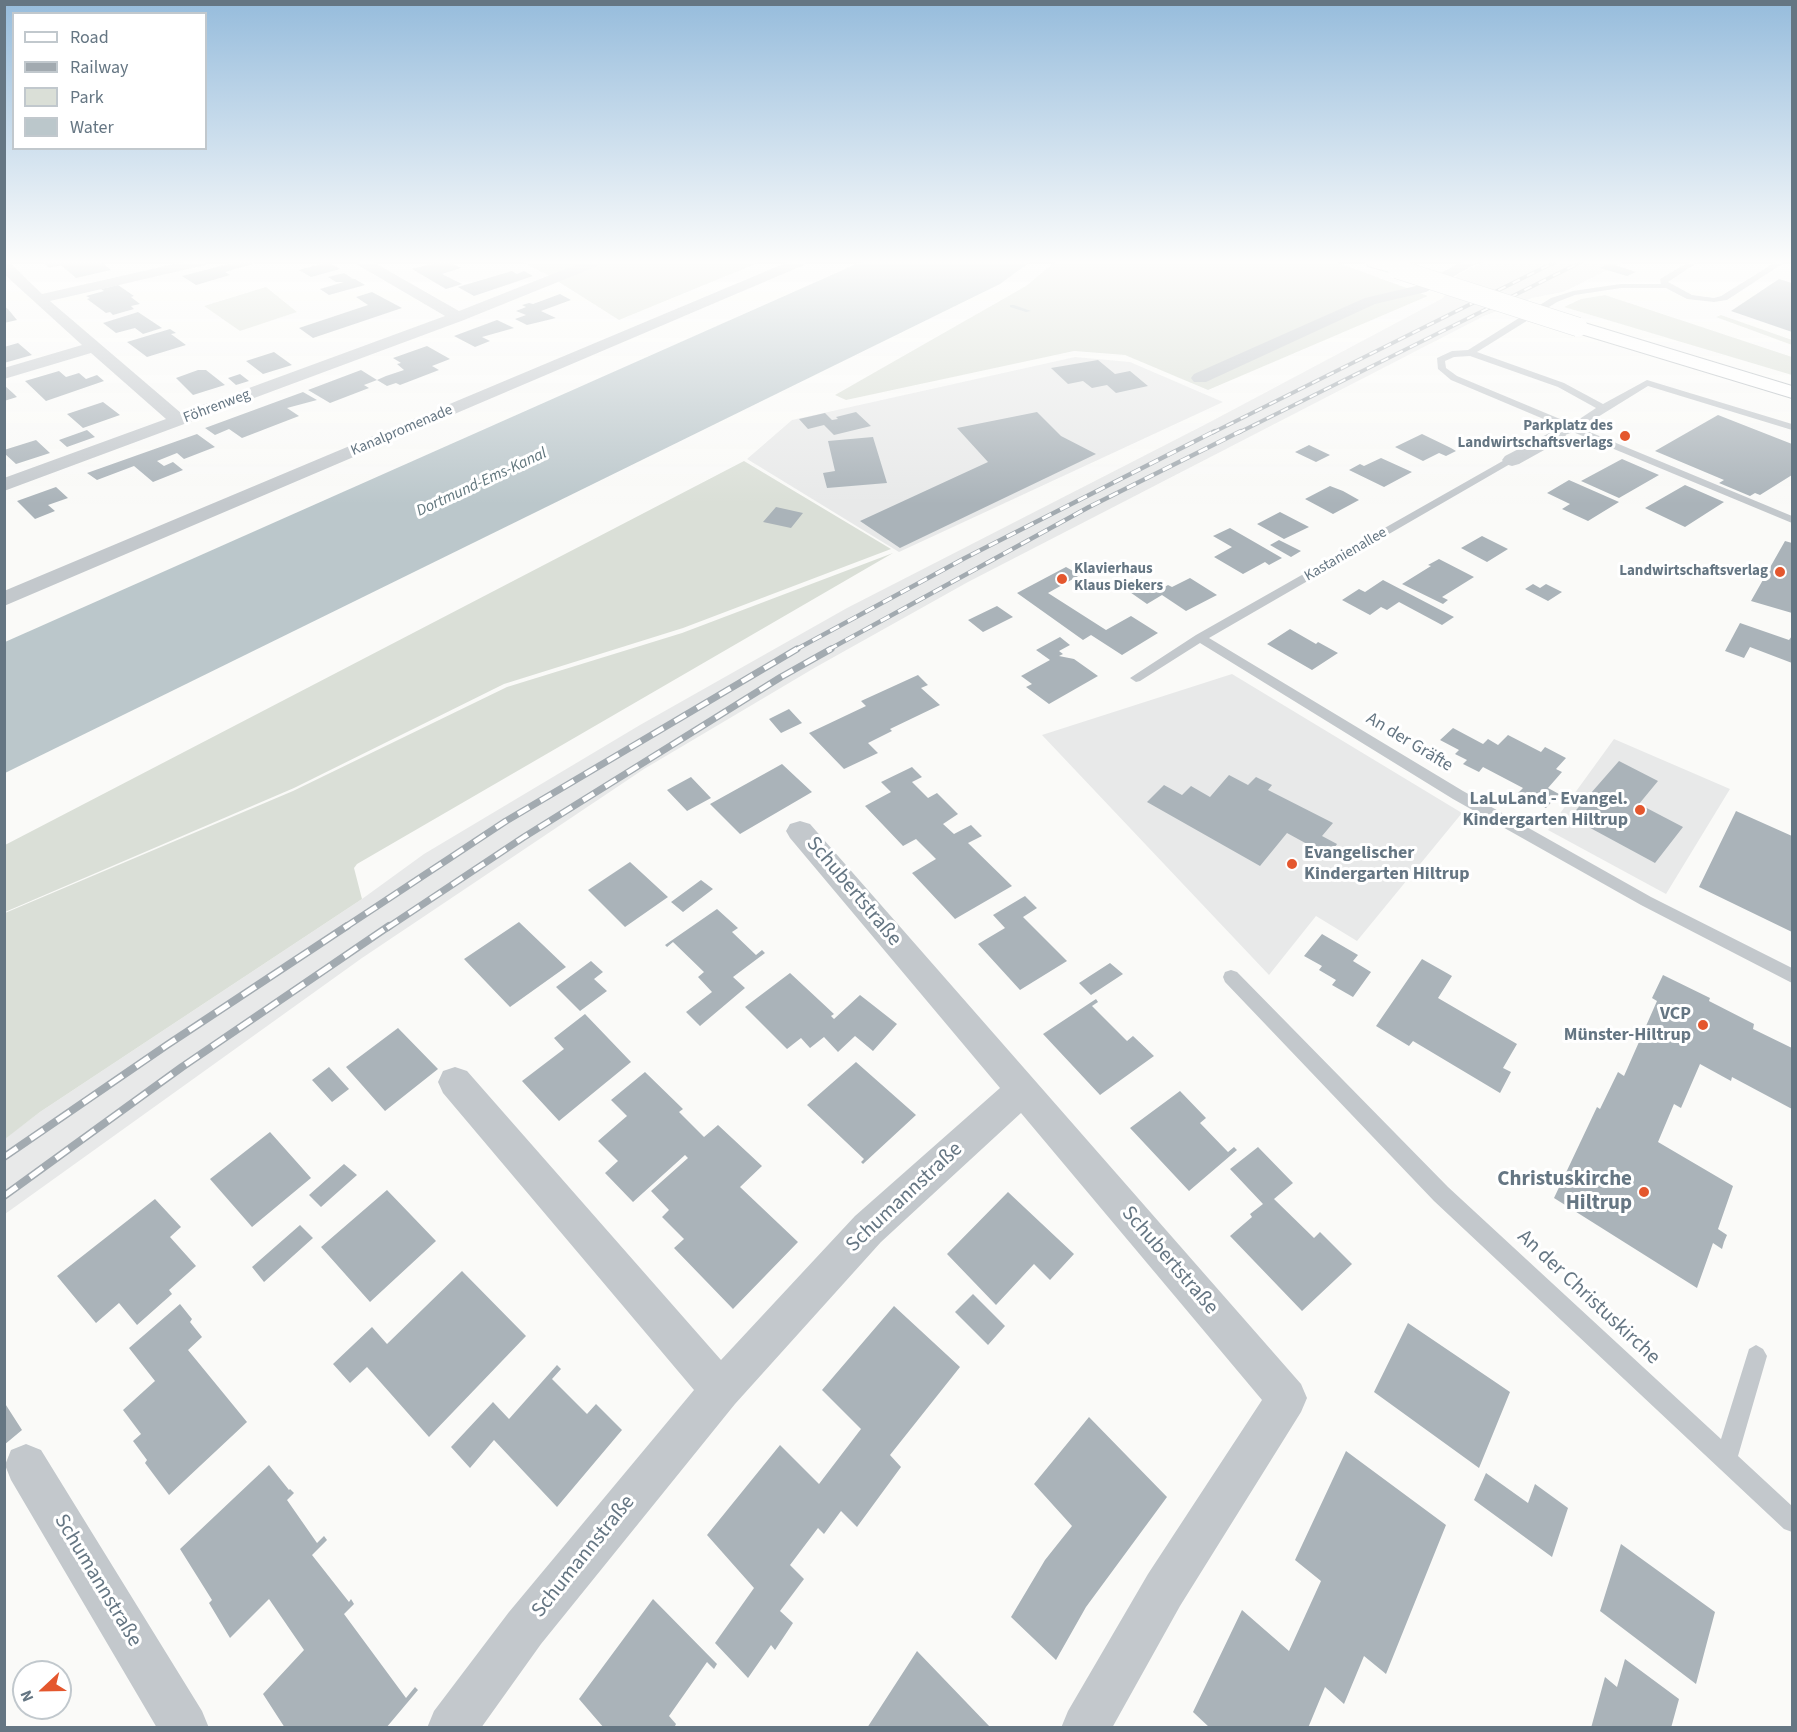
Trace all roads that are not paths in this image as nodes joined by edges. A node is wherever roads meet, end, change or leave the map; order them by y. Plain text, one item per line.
1 (88, 343) edge
2 (389, 343) edge
3 (608, 343) edge
4 (1278, 343) edge
5 (1486, 343) edge
6 (1630, 343) edge
7 (93, 347) junction
8 (1470, 353) junction
9 (4, 374) edge
10 (1200, 378) dead end
11 (1792, 392) edge
12 (1603, 408) junction
13 (179, 421) junction
14 (1792, 428) edge
15 (1565, 431) junction
16 (1512, 460) joint
17 (4, 484) edge
18 (1792, 520) edge
19 (4, 599) edge
20 (1200, 638) junction
21 (1136, 678) dead end
22 (800, 831) dead end
23 (1792, 976) edge
24 (1232, 977) dead end
25 (456, 1082) dead end
26 (1022, 1090) junction
27 (1756, 1356) dead end
28 (721, 1390) junction
29 (1726, 1459) junction
30 (27, 1465) dead end
31 (1792, 1521) edge
32 (186, 1728) edge
33 (451, 1728) edge
34 (1085, 1728) edge

1 - 7 street
2 - 13 street, Föhrenweg
3 - 19 street, Kanalpromenade
4 - 10 street
5 - 8 lane
6 - 11 main road, bridge
7 - 9 street
7 - 13 street
8 - 12 lane
8 - 15 lane
12 - 14 lane
12 - 15 lane
13 - 17 street, Föhrenweg
15 - 16 street, Kastanienallee
15 - 18 lane
16 - 20 lane, Kastanienallee
20 - 21 lane, Kastanienallee
20 - 23 lane, An der Gräfte
22 - 26 street, Schubertstraße
24 - 29 lane, An der Christuskirche
25 - 28 street
26 - 28 street, Schumannstraße
26 - 34 street, Schubertstraße
27 - 29 lane
28 - 33 street, Schumannstraße
29 - 31 lane, An der Christuskirche
30 - 32 street, Schumannstraße

